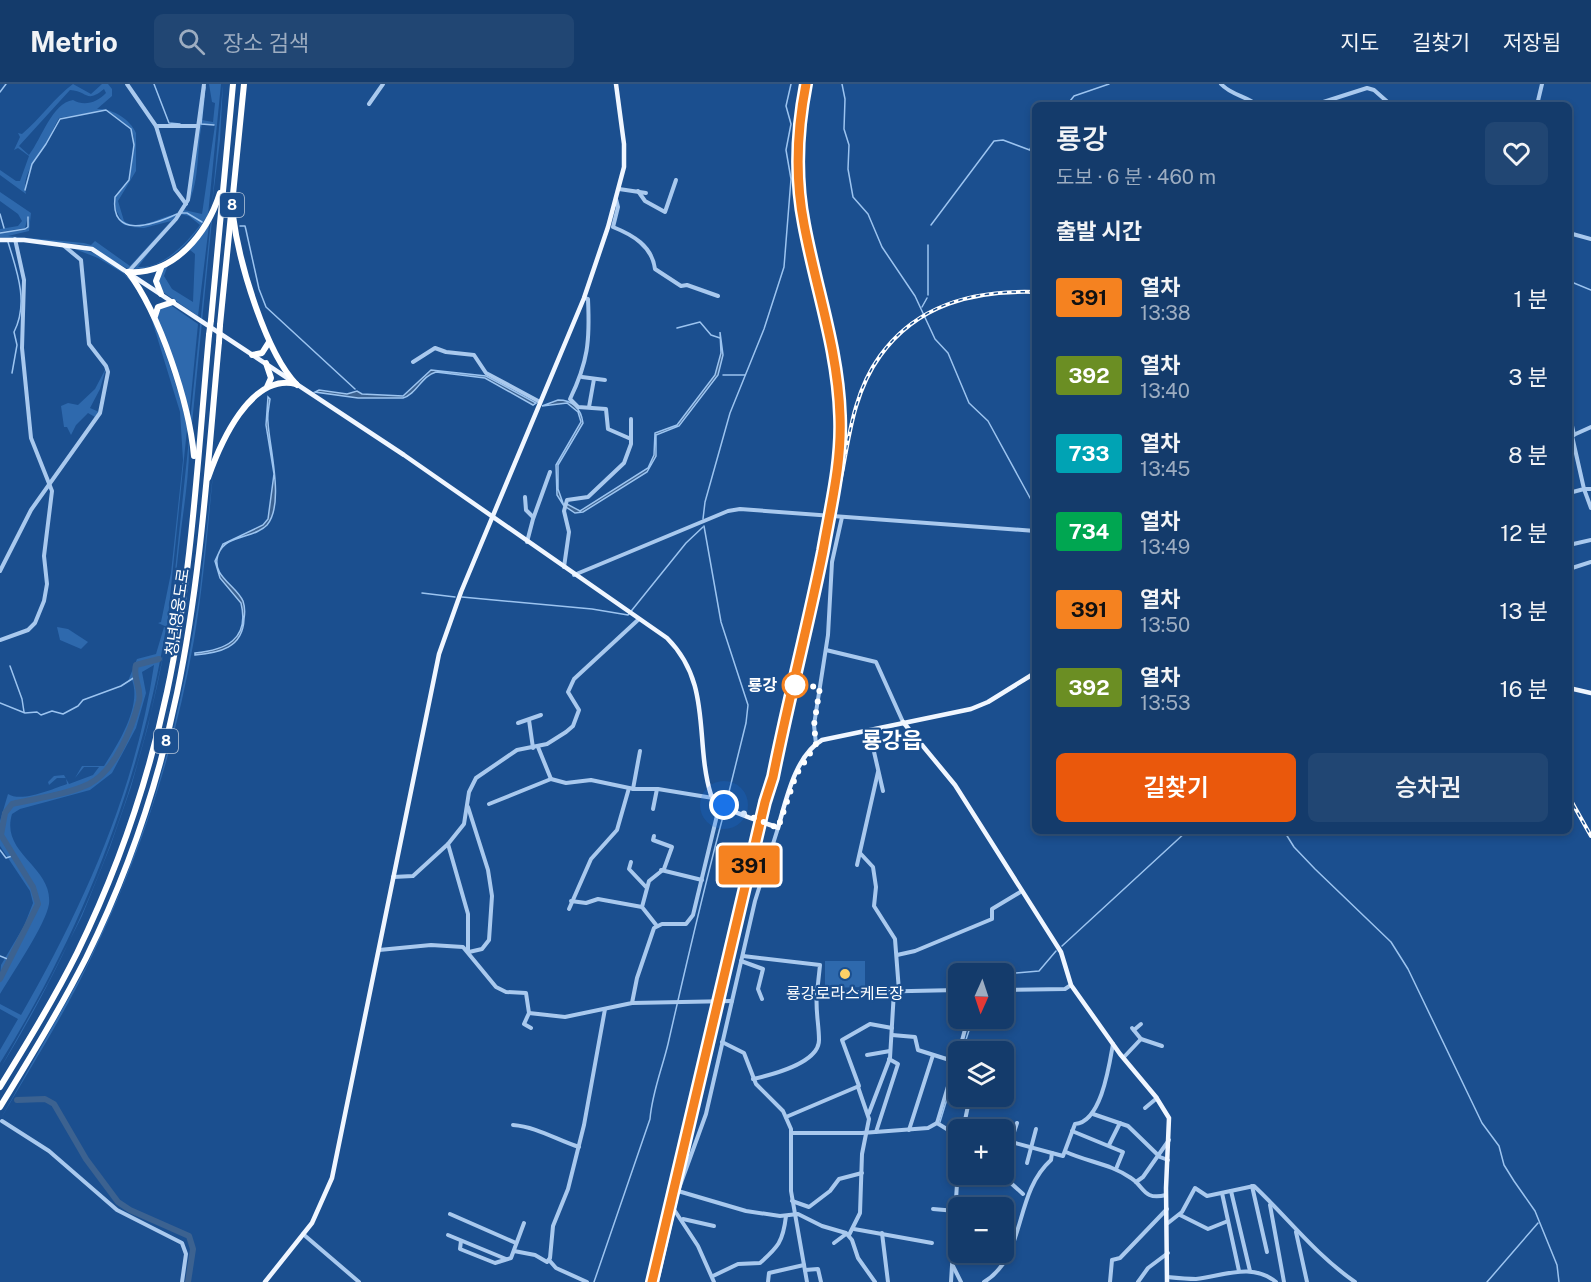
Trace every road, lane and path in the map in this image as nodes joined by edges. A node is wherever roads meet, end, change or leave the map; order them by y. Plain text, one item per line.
1 (127, 84) edge
2 (204, 84) edge
3 (233, 84) edge
4 (244, 84) edge
5 (383, 84) edge
6 (616, 84) edge
7 (1221, 84) edge
8 (1542, 84) edge
9 (1253, 102) edge
10 (1323, 102) edge
11 (1388, 102) edge
12 (1538, 102) edge
13 (369, 104) dead end
14 (156, 126) junction
15 (198, 126) junction
16 (676, 180) dead end
17 (224, 181) junction
18 (619, 189) junction
19 (638, 191) junction
20 (646, 193) dead end
21 (233, 197) junction
22 (616, 199) junction
23 (186, 204) junction
24 (1572, 234) edge
25 (15, 239) junction
26 (1591, 239) edge
27 (0, 240) edge
28 (63, 244) junction
29 (163, 267) junction
30 (128, 272) junction
31 (162, 294) junction
32 (718, 296) dead end
33 (584, 298) junction
34 (173, 302) junction
35 (155, 316) junction
36 (270, 341) junction
37 (252, 355) junction
38 (413, 362) dead end
39 (266, 363) junction
40 (582, 376) junction
41 (594, 379) junction
42 (605, 380) dead end
43 (297, 385) junction
44 (264, 389) junction
45 (539, 405) junction
46 (590, 407) junction
47 (631, 419) dead end
48 (1591, 427) edge
49 (1572, 436) edge
50 (631, 439) junction
51 (550, 472) dead end
52 (196, 473) junction
53 (49, 485) junction
54 (1584, 489) junction
55 (1591, 489) edge
56 (1572, 492) edge
57 (204, 493) junction
58 (525, 497) dead end
59 (1591, 508) edge
60 (533, 517) junction
61 (842, 517) junction
62 (491, 518) junction
63 (1032, 531) edge
64 (1591, 540) edge
65 (527, 543) junction
66 (1572, 545) edge
67 (1591, 562) edge
68 (564, 568) junction
69 (1572, 568) edge
70 (0, 572) edge
71 (574, 575) junction
72 (639, 619) junction
73 (0, 640) edge
74 (826, 650) junction
75 (1032, 676) edge
76 (1572, 689) edge
77 (1591, 693) edge
78 (541, 715) dead end
79 (529, 720) junction
80 (903, 722) junction
81 (518, 723) dead end
82 (868, 730) junction
83 (816, 744) junction
84 (536, 747) junction
85 (640, 751) dead end
86 (878, 772) junction
87 (552, 779) junction
88 (631, 788) junction
89 (657, 789) junction
90 (883, 791) dead end
91 (713, 798) junction
92 (489, 804) dead end
93 (724, 805) junction
94 (468, 807) junction
95 (653, 809) dead end
96 (778, 828) junction
97 (654, 836) dead end
98 (448, 844) junction
99 (860, 853) junction
100 (631, 862) dead end
101 (857, 866) dead end
102 (662, 870) junction
103 (393, 877) junction
104 (702, 880) junction
105 (646, 887) junction
106 (1022, 891) junction
107 (571, 902) junction
108 (642, 907) junction
109 (569, 909) dead end
110 (657, 926) junction
111 (379, 950) junction
112 (468, 951) junction
113 (897, 955) junction
114 (742, 958) junction
115 (1071, 985) junction
116 (948, 990) edge
117 (1014, 990) edge
118 (896, 991) junction
119 (816, 993) junction
120 (762, 999) dead end
121 (732, 1000) junction
122 (632, 1003) junction
123 (605, 1009) junction
124 (529, 1013) junction
125 (1140, 1024) dead end
126 (531, 1028) dead end
127 (892, 1028) junction
128 (892, 1035) junction
129 (1141, 1039) junction
130 (722, 1042) junction
131 (1113, 1044) junction
132 (1162, 1046) dead end
133 (890, 1051) junction
134 (933, 1054) junction
135 (867, 1055) dead end
136 (1124, 1057) junction
137 (889, 1059) junction
138 (948, 1059) edge
139 (753, 1079) junction
140 (0, 1087) edge
141 (858, 1087) junction
142 (948, 1088) edge
143 (1157, 1098) junction
144 (0, 1107) edge
145 (1145, 1108) dead end
146 (869, 1113) junction
147 (1093, 1114) junction
148 (786, 1117) junction
149 (2, 1121) edge
150 (937, 1123) junction
151 (1017, 1123) dead end
152 (1120, 1123) junction
153 (513, 1125) dead end
154 (1036, 1129) dead end
155 (909, 1130) junction
156 (948, 1130) edge
157 (1072, 1131) junction
158 (876, 1132) junction
159 (1014, 1132) edge
160 (791, 1133) junction
161 (868, 1133) junction
162 (1169, 1139) junction
163 (1014, 1142) edge
164 (1109, 1145) junction
165 (579, 1147) junction
166 (1031, 1147) junction
167 (1066, 1152) junction
168 (1052, 1153) junction
169 (1158, 1155) junction
170 (1168, 1160) junction
171 (1027, 1163) dead end
172 (1116, 1169) junction
173 (862, 1173) junction
174 (1136, 1182) junction
175 (1013, 1185) edge
176 (1252, 1185) junction
177 (678, 1191) junction
178 (1231, 1191) junction
179 (1222, 1193) junction
180 (1023, 1194) dead end
181 (1166, 1195) junction
182 (792, 1201) junction
183 (1270, 1205) junction
184 (933, 1209) dead end
185 (1167, 1209) junction
186 (948, 1210) edge
187 (450, 1214) dead end
188 (674, 1214) junction
189 (795, 1214) junction
190 (1180, 1215) junction
191 (786, 1216) junction
192 (682, 1219) junction
193 (1228, 1221) junction
194 (524, 1223) dead end
195 (1168, 1223) junction
196 (714, 1226) dead end
197 (854, 1228) junction
198 (1296, 1232) junction
199 (882, 1233) junction
200 (303, 1234) junction
201 (848, 1234) junction
202 (448, 1235) dead end
203 (461, 1240) junction
204 (516, 1243) junction
205 (834, 1243) dead end
206 (932, 1243) dead end
207 (514, 1251) junction
208 (1267, 1252) dead end
209 (1168, 1253) junction
210 (507, 1259) junction
211 (549, 1260) junction
212 (952, 1265) joint
213 (805, 1267) junction
214 (1239, 1271) junction
215 (1250, 1271) junction
216 (713, 1276) junction
217 (1167, 1279) edge
218 (182, 1282) edge
219 (265, 1282) edge
220 (359, 1282) edge
221 (587, 1282) edge
222 (657, 1282) edge
223 (714, 1282) edge
224 (768, 1282) edge
225 (807, 1282) edge
226 (821, 1282) edge
227 (875, 1282) edge
228 (888, 1282) edge
229 (951, 1282) edge
230 (961, 1282) edge
231 (984, 1282) edge
232 (1110, 1282) edge
233 (1138, 1282) edge
234 (1276, 1282) edge
235 (1284, 1282) edge
236 (1307, 1282) edge
237 (1355, 1282) edge

1 - 14 street
2 - 15 street
3 - 17 highway, 청년영웅도로 / 8
4 - 21 highway, 청년영웅도로 / 8
5 - 13 street
6 - 18 main road
7 - 9 street
8 - 12 street
10 - 11 street
14 - 15 street
14 - 23 street
15 - 23 street
16 - 19 street
17 - 29 highway
17 - 52 highway, 청년영웅도로 / 8, bridge
18 - 19 street
18 - 22 main road
19 - 20 street
21 - 36 highway
21 - 57 highway, 청년영웅도로 / 8, bridge
22 - 32 street
22 - 33 main road
23 - 30 street
24 - 26 street
25 - 27 main road
25 - 28 main road
25 - 53 street
28 - 30 main road
28 - 53 street
29 - 30 highway
29 - 31 highway
30 - 31 main road
30 - 35 highway
31 - 34 main road
33 - 40 street
33 - 45 main road
34 - 35 highway
34 - 37 main road
35 - 52 highway
36 - 37 highway
36 - 43 highway
37 - 39 main road
38 - 45 street
39 - 43 main road
39 - 44 highway
40 - 41 street
40 - 46 street
41 - 42 street
41 - 46 street
43 - 44 highway
43 - 62 main road
44 - 57 highway
45 - 62 main road
46 - 50 street
47 - 50 street
48 - 49 street
49 - 54 street
50 - 68 street
51 - 60 street
52 - 140 highway, 청년영웅도로 / 8
53 - 70 street
53 - 73 street
54 - 55 street
54 - 56 street
54 - 59 street
57 - 144 highway, 청년영웅도로 / 8
58 - 60 street
60 - 65 street
61 - 63 street
61 - 71 street
61 - 74 street
62 - 65 main road
62 - 103 main road
64 - 66 street
65 - 68 main road
67 - 69 street
68 - 71 main road
71 - 72 main road
72 - 84 street
72 - 91 main road
74 - 80 street
74 - 83 street
75 - 80 main road
76 - 77 main road
78 - 79 street
79 - 81 street
79 - 84 street
80 - 82 main road
80 - 106 main road
82 - 83 main road
82 - 86 street
83 - 96 main road
84 - 87 street
84 - 94 street
85 - 88 street
86 - 90 street
86 - 99 street
87 - 88 street
87 - 92 street
88 - 89 street
88 - 107 street
89 - 91 street
89 - 95 street
91 - 93 main road
93 - 96 main road
93 - 104 street
94 - 98 street
94 - 112 street
96 - 114 street
97 - 102 street
98 - 103 street
98 - 112 street
99 - 101 street
99 - 113 street
100 - 105 street
102 - 104 street
102 - 105 street
103 - 111 main road
104 - 110 street
105 - 108 street
106 - 113 street
106 - 115 main road
107 - 108 street
107 - 109 street
108 - 110 street
110 - 122 street
111 - 112 street
111 - 200 main road
112 - 124 street
113 - 118 street
114 - 119 street
114 - 120 street
114 - 121 street
115 - 117 street
115 - 131 main road
116 - 118 street
118 - 119 street
118 - 127 street
119 - 139 street
121 - 122 street
121 - 130 street
122 - 123 street
123 - 124 street
123 - 165 street
124 - 126 street
125 - 129 street
127 - 128 street
127 - 141 street
128 - 133 street
128 - 134 street
129 - 132 street
129 - 136 street
130 - 139 street
130 - 177 street
131 - 136 main road
131 - 147 street
133 - 135 street
133 - 137 street
134 - 138 street
134 - 155 street
136 - 143 main road
137 - 146 street
137 - 158 street
139 - 148 street
141 - 146 street
141 - 148 street
142 - 150 street
143 - 145 street
143 - 162 main road
146 - 161 street
147 - 152 street
147 - 157 street
148 - 160 street
149 - 218 street
150 - 155 street
150 - 156 street
151 - 159 street
152 - 164 street
152 - 169 street
153 - 165 street
154 - 166 street
155 - 158 street
157 - 164 street
157 - 167 street
158 - 161 street
160 - 161 street
160 - 182 street
161 - 173 street
162 - 169 street
162 - 170 main road
163 - 166 street
164 - 172 street
165 - 211 street
166 - 168 street
166 - 171 street
167 - 168 street
167 - 172 street
168 - 231 street
169 - 170 street
169 - 174 street
170 - 181 main road
172 - 174 street
173 - 182 street
173 - 197 street
174 - 181 street
175 - 180 street
176 - 178 street
176 - 183 street
176 - 208 street
177 - 188 street
177 - 191 street
178 - 179 street
178 - 215 street
179 - 190 street
179 - 193 street
181 - 185 main road
182 - 189 street
183 - 198 street
183 - 235 street
184 - 186 street
185 - 195 main road
185 - 232 street
187 - 204 street
188 - 192 street
188 - 222 street
189 - 191 street
189 - 201 street
189 - 213 street
190 - 193 street
190 - 195 street
191 - 216 street
192 - 196 street
192 - 216 street
193 - 214 street
194 - 204 street
195 - 209 main road
197 - 199 street
197 - 201 street
198 - 236 street
198 - 237 street
199 - 206 street
199 - 228 street
200 - 219 main road
200 - 220 street
201 - 205 street
201 - 227 street
202 - 203 street
203 - 210 street
203 - 210 street
204 - 207 street
207 - 210 street
207 - 211 street
209 - 217 main road
209 - 233 street
211 - 221 street
212 - 229 street
212 - 230 street
213 - 224 street
213 - 225 street
213 - 226 street
214 - 215 street
214 - 217 street
215 - 234 street
216 - 223 street

